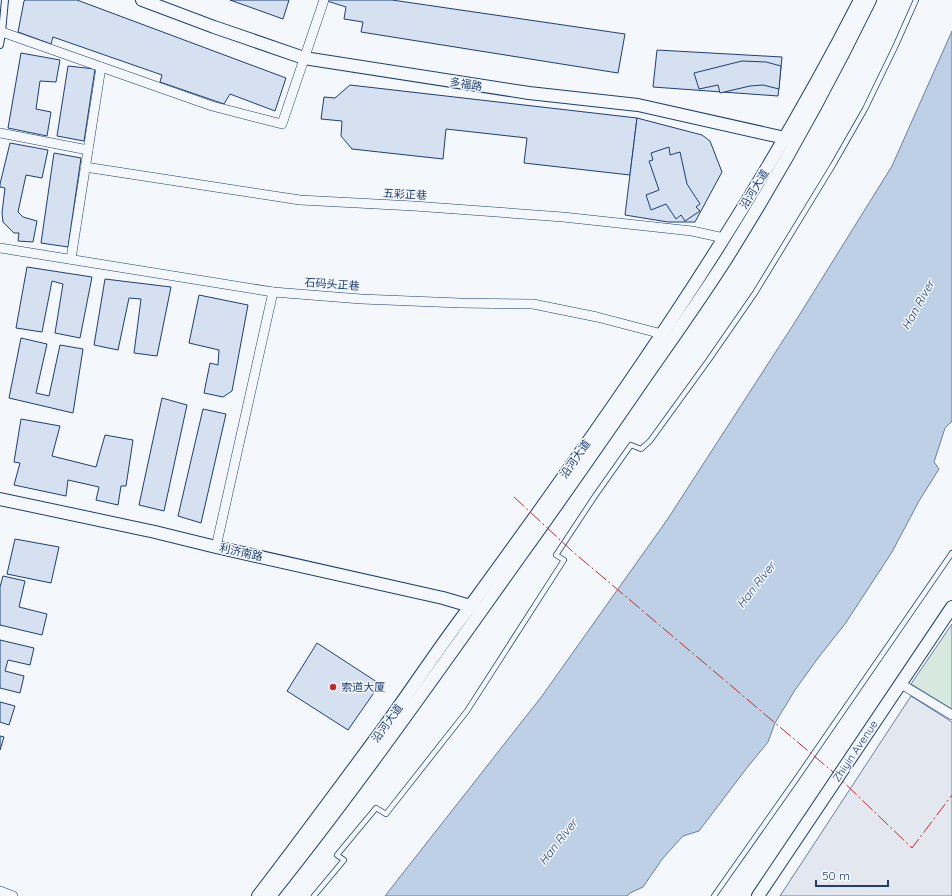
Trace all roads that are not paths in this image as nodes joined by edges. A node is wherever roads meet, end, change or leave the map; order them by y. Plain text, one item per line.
1 (5, 0) edge
2 (142, 0) edge
3 (324, 0) edge
4 (860, 0) edge
5 (870, 0) edge
6 (916, 0) edge
7 (2, 32) junction
8 (0, 45) edge
9 (304, 58) junction
10 (101, 67) junction
11 (0, 133) edge
12 (785, 138) junction
13 (797, 139) junction
14 (88, 150) junction
15 (85, 166) junction
16 (724, 238) junction
17 (0, 248) edge
18 (71, 259) junction
19 (274, 292) junction
20 (662, 334) junction
21 (0, 500) edge
22 (216, 547) junction
23 (952, 553) edge
24 (952, 607) edge
25 (476, 608) junction
26 (901, 684) junction
27 (952, 715) edge
28 (0, 890) edge
29 (13, 896) edge
30 (258, 896) edge
31 (270, 896) edge
32 (314, 896) edge
33 (714, 896) edge
34 (758, 896) edge

1 - 7 street
2 - 9 main road, 多福路
3 - 9 street
4 - 12 main road, 沿河大道
5 - 13 main road, 沿河大道
6 - 32 lane
7 - 8 street
7 - 10 street
9 - 10 street
9 - 12 main road, 多福路
10 - 14 street
11 - 14 street
12 - 13 main road, 多福路
12 - 16 main road, 沿河大道
13 - 25 main road, 沿河大道
14 - 15 street
15 - 16 street, 五彩正巷
15 - 18 street
16 - 20 main road, 沿河大道
17 - 18 street, 石码头正巷
18 - 19 street, 石码头正巷
19 - 20 street, 石码头正巷
19 - 22 street
20 - 25 main road, 沿河大道
21 - 22 main road, 利济南路
22 - 25 main road, 利济南路
23 - 33 lane
24 - 26 main road, Zhiyin Avenue
25 - 30 main road, 沿河大道
25 - 31 main road, 沿河大道
26 - 27 street
26 - 34 main road, Zhiyin Avenue
28 - 29 street

